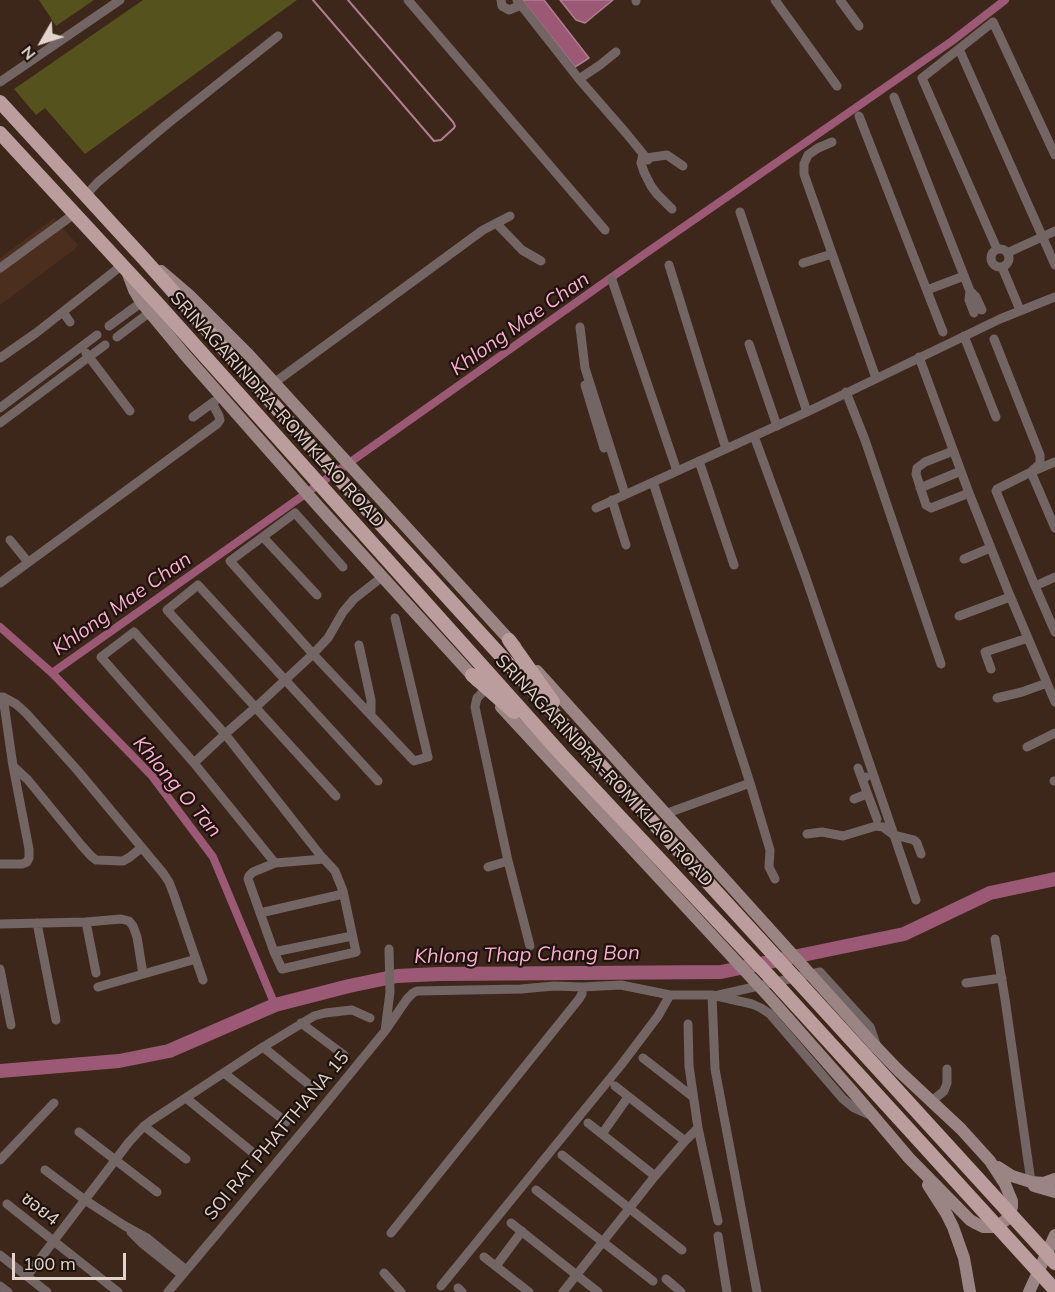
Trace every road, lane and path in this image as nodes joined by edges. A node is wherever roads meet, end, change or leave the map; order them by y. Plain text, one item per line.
1 (120, 0) edge
2 (408, 0) edge
3 (501, 0) edge
4 (775, 0) edge
5 (840, 0) edge
6 (519, 3) edge
7 (859, 26) dead end
8 (278, 36) dead end
9 (959, 49) junction
10 (616, 52) dead end
11 (579, 79) junction
12 (0, 82) edge
13 (837, 86) dead end
14 (894, 97) dead end
15 (0, 102) edge
16 (859, 116) dead end
17 (0, 132) edge
18 (832, 142) dead end
19 (1055, 155) edge
20 (646, 157) junction
21 (683, 166) dead end
22 (86, 196) junction
23 (672, 209) dead end
24 (740, 212) dead end
25 (74, 214) junction
26 (510, 216) dead end
27 (496, 223) junction
28 (605, 230) dead end
29 (1055, 231) edge
30 (1042, 237) junction
31 (997, 249) junction
32 (1007, 252) junction
33 (832, 254) junction
34 (145, 260) junction
35 (541, 261) dead end
36 (803, 263) dead end
37 (669, 265) dead end
38 (1055, 265) edge
39 (1002, 267) junction
40 (0, 268) edge
41 (125, 269) junction
42 (964, 276) junction
43 (612, 280) dead end
44 (927, 290) junction
45 (1055, 297) edge
46 (150, 304) junction
47 (1020, 310) junction
48 (63, 312) junction
49 (980, 319) junction
50 (70, 322) dead end
51 (109, 326) dead end
52 (580, 327) dead end
53 (943, 332) dead end
54 (97, 334) dead end
55 (964, 336) junction
56 (117, 338) dead end
57 (994, 339) dead end
58 (749, 344) dead end
59 (105, 345) dead end
60 (81, 346) junction
61 (90, 357) junction
62 (920, 357) junction
63 (0, 358) edge
64 (582, 377) dead end
65 (876, 378) junction
66 (274, 383) junction
67 (846, 392) junction
68 (216, 400) junction
69 (0, 408) edge
70 (130, 411) dead end
71 (807, 412) junction
72 (193, 417) dead end
73 (996, 417) dead end
74 (0, 423) edge
75 (777, 426) junction
76 (604, 436) junction
77 (754, 436) junction
78 (604, 448) dead end
79 (726, 449) junction
80 (953, 451) junction
81 (699, 461) junction
82 (1055, 462) edge
83 (677, 471) junction
84 (961, 471) junction
85 (1031, 472) junction
86 (653, 482) junction
87 (920, 488) junction
88 (969, 493) junction
89 (625, 494) junction
90 (612, 500) junction
91 (596, 508) dead end
92 (1055, 528) edge
93 (263, 537) junction
94 (10, 540) dead end
95 (626, 545) dead end
96 (990, 548) junction
97 (964, 559) dead end
98 (28, 562) junction
99 (734, 565) dead end
100 (343, 567) dead end
101 (382, 577) junction
102 (1055, 577) edge
103 (0, 583) edge
104 (1035, 586) junction
105 (317, 595) dead end
106 (1010, 597) junction
107 (959, 616) dead end
108 (395, 618) dead end
109 (1055, 632) edge
110 (1028, 638) junction
111 (509, 640) junction
112 (359, 645) dead end
113 (313, 654) junction
114 (941, 664) dead end
115 (991, 669) dead end
116 (472, 675) junction
117 (285, 680) junction
118 (1047, 683) junction
119 (485, 690) junction
120 (2, 697) edge
121 (997, 698) dead end
122 (1055, 702) edge
123 (256, 707) junction
124 (371, 715) junction
125 (1055, 733) edge
126 (225, 734) junction
127 (1027, 747) dead end
128 (586, 750) junction
129 (561, 753) junction
130 (194, 763) junction
131 (13, 766) junction
132 (858, 768) dead end
133 (874, 774) junction
134 (862, 779) junction
135 (378, 781) dead end
136 (750, 783) junction
137 (867, 794) junction
138 (336, 796) dead end
139 (854, 798) dead end
140 (665, 814) junction
141 (877, 819) dead end
142 (807, 834) dead end
143 (894, 835) junction
144 (141, 848) junction
145 (921, 854) dead end
146 (324, 859) junction
147 (508, 861) junction
148 (275, 863) junction
149 (0, 864) edge
150 (488, 867) dead end
151 (775, 879) dead end
152 (344, 894) junction
153 (916, 900) dead end
154 (260, 912) junction
155 (86, 921) junction
156 (37, 923) junction
157 (0, 924) edge
158 (352, 936) junction
159 (995, 939) dead end
160 (530, 946) dead end
161 (389, 949) dead end
162 (274, 952) junction
163 (196, 959) junction
164 (0, 969) edge
165 (96, 973) dead end
166 (143, 974) junction
167 (1002, 978) junction
168 (203, 980) dead end
169 (966, 983) dead end
170 (98, 987) dead end
171 (582, 987) junction
172 (670, 995) junction
173 (714, 995) junction
174 (370, 1018) dead end
175 (56, 1020) dead end
176 (301, 1023) junction
177 (688, 1024) dead end
178 (11, 1025) dead end
179 (385, 1031) junction
180 (263, 1047) junction
181 (878, 1049) junction
182 (344, 1055) dead end
183 (644, 1058) dead end
184 (947, 1069) dead end
185 (224, 1073) junction
186 (615, 1086) dead end
187 (312, 1087) dead end
188 (848, 1095) junction
189 (628, 1097) junction
190 (693, 1097) junction
191 (186, 1098) junction
192 (932, 1101) junction
193 (54, 1103) dead end
194 (286, 1122) dead end
195 (588, 1123) dead end
196 (144, 1125) junction
197 (698, 1128) junction
198 (79, 1132) dead end
199 (602, 1134) junction
200 (685, 1141) junction
201 (562, 1155) dead end
202 (257, 1156) dead end
203 (909, 1158) junction
204 (186, 1159) dead end
205 (0, 1160) edge
206 (115, 1160) junction
207 (990, 1161) junction
208 (45, 1170) dead end
209 (655, 1176) junction
210 (1017, 1178) junction
211 (1055, 1179) edge
212 (1031, 1182) junction
213 (536, 1190) dead end
214 (157, 1192) dead end
215 (1055, 1192) edge
216 (85, 1200) junction
217 (6, 1204) dead end
218 (630, 1209) junction
219 (718, 1221) dead end
220 (512, 1223) dead end
221 (522, 1231) junction
222 (391, 1233) dead end
223 (1055, 1235) edge
224 (718, 1236) dead end
225 (54, 1240) junction
226 (603, 1242) junction
227 (682, 1250) dead end
228 (0, 1255) edge
229 (484, 1257) dead end
230 (1055, 1263) edge
231 (496, 1266) junction
232 (184, 1272) junction
233 (384, 1273) dead end
234 (577, 1275) junction
235 (27, 1276) junction
236 (666, 1279) dead end
237 (653, 1281) dead end
238 (441, 1286) dead end
239 (1055, 1290) edge
240 (48, 1292) edge
241 (118, 1292) edge
242 (168, 1292) edge
243 (401, 1292) edge
244 (530, 1292) edge
245 (563, 1292) edge
246 (598, 1292) edge
247 (681, 1292) edge
248 (727, 1292) edge
249 (757, 1292) edge
250 (970, 1292) edge
251 (1029, 1292) edge

1 - 12 street
2 - 28 street
3 - 6 street
4 - 13 street
5 - 7 street
6 - 11 street
8 - 22 street
9 - 19 street
9 - 30 street
9 - 31 street
10 - 11 street
11 - 20 street
14 - 42 street
15 - 22 main road, SRINAGARINDRA-ROM KLAO ROAD
16 - 44 street
17 - 25 main road, SRINAGARINDRA-ROM KLAO ROAD
18 - 33 street
20 - 21 street
20 - 23 street
22 - 34 main road, SRINAGARINDRA-ROM KLAO ROAD
24 - 71 street
25 - 40 street
25 - 41 main road, SRINAGARINDRA-ROM KLAO ROAD
26 - 27 street
27 - 35 street
27 - 66 street
29 - 30 street
30 - 32 street
30 - 38 street
31 - 32 street
31 - 39 street
32 - 39 street
33 - 36 street
33 - 65 street
34 - 66 main road, SRINAGARINDRA-ROM KLAO ROAD
34 - 128 main road, SRINAGARINDRA-ROM KLAO ROAD
37 - 79 street
39 - 47 street
41 - 46 main road, SRINAGARINDRA-ROM KLAO ROAD
41 - 48 street
42 - 44 street
42 - 49 street
43 - 83 street
44 - 53 street
45 - 47 street
46 - 51 street
46 - 56 street
46 - 68 main road, SRINAGARINDRA-ROM KLAO ROAD
46 - 129 main road, SRINAGARINDRA-ROM KLAO ROAD
47 - 49 street
48 - 50 street
48 - 63 street
49 - 55 street
52 - 76 street
54 - 60 street
55 - 62 street
55 - 73 street
57 - 85 street
58 - 75 street
59 - 61 street
60 - 61 street
60 - 69 street
61 - 70 street
61 - 74 street
62 - 65 street
62 - 80 street
64 - 76 street
65 - 67 street
66 - 111 main road, SRINAGARINDRA-ROM KLAO ROAD
67 - 71 street
67 - 114 street
68 - 72 street
68 - 98 street
68 - 101 main road, SRINAGARINDRA-ROM KLAO ROAD
71 - 75 street
75 - 77 street
76 - 78 street
76 - 89 street
77 - 79 street
77 - 133 street
79 - 81 street
80 - 84 street
80 - 87 street
81 - 83 street
81 - 99 street
82 - 85 street
83 - 86 street
84 - 87 street
84 - 88 street
85 - 92 street
85 - 104 street
86 - 89 street
86 - 136 street
87 - 88 street
88 - 96 street
89 - 90 street
90 - 91 street
90 - 95 street
93 - 100 street
93 - 105 street
93 - 113 street
94 - 98 street
96 - 97 street
96 - 106 street
98 - 103 street
101 - 113 street
101 - 116 main road, SRINAGARINDRA-ROM KLAO ROAD
102 - 104 street
104 - 109 street
106 - 107 street
106 - 110 street
108 - 124 street
110 - 115 street
110 - 118 street
111 - 128 main road
111 - 140 main road, SRINAGARINDRA-ROM KLAO ROAD
112 - 124 street
113 - 117 street
113 - 124 street
116 - 119 main road, SRINAGARINDRA-ROM KLAO ROAD
116 - 129 main road
117 - 123 street
117 - 123 street
117 - 135 street
118 - 121 street
118 - 122 street
119 - 147 street
119 - 188 main road, SRINAGARINDRA-ROM KLAO ROAD
120 - 131 street
120 - 144 street
123 - 126 street
123 - 138 street
125 - 127 street
126 - 130 street
126 - 130 street
126 - 146 street
128 - 230 main road, SRINAGARINDRA-ROM KLAO ROAD
129 - 239 main road, SRINAGARINDRA-ROM KLAO ROAD
130 - 148 street
131 - 144 street
131 - 149 street
132 - 134 street
133 - 134 street
133 - 143 street
134 - 137 street
136 - 140 street
136 - 151 street
137 - 139 street
137 - 141 street
140 - 181 main road, SRINAGARINDRA-ROM KLAO ROAD
142 - 143 street
143 - 145 street
143 - 153 street
144 - 163 street
146 - 148 street
146 - 152 street
147 - 150 street
147 - 160 street
148 - 154 street
152 - 154 street
152 - 158 street
154 - 162 street
155 - 156 street
155 - 165 street
155 - 166 street
156 - 157 street
156 - 175 street
158 - 162 street
158 - 162 street
159 - 167 street
161 - 179 street
163 - 166 street
163 - 168 street
164 - 178 street
166 - 170 street
167 - 169 street
167 - 212 street
171 - 172 street, SOI RAT PHATTHANA 15
171 - 179 street, SOI RAT PHATTHANA 15
171 - 222 street
172 - 173 street, SOI RAT PHATTHANA 15
172 - 238 street
173 - 181 street
173 - 188 street
173 - 249 street
174 - 176 street
176 - 180 street
176 - 182 street
177 - 190 street
179 - 232 street, SOI RAT PHATTHANA 15
180 - 185 street
180 - 187 street
181 - 192 main road, SRINAGARINDRA-ROM KLAO ROAD
183 - 190 street
184 - 192 street
185 - 191 street
185 - 194 street
186 - 189 street
188 - 203 main road, SRINAGARINDRA-ROM KLAO ROAD
189 - 199 street
189 - 200 street
190 - 197 street
191 - 196 street
191 - 202 street
192 - 207 main road, SRINAGARINDRA-ROM KLAO ROAD
193 - 205 street
195 - 199 street
196 - 204 street
196 - 206 street
197 - 200 street
197 - 219 street
198 - 206 street
199 - 209 street
200 - 209 street
201 - 218 street
203 - 207 main road
203 - 250 main road
206 - 214 street
206 - 216 street
207 - 210 main road
208 - 216 street
209 - 218 street
210 - 212 main road
210 - 215 main road
211 - 212 main road
213 - 226 street
216 - 225 street
216 - 232 street
217 - 225 street, ซอย4
218 - 226 street
218 - 227 street
220 - 221 street
221 - 231 street
221 - 234 street
223 - 251 main road
224 - 248 street
225 - 235 street
225 - 241 street, ซอย4
226 - 234 street
226 - 237 street
228 - 235 street
229 - 231 street
231 - 244 street
232 - 242 street, SOI RAT PHATTHANA 15
233 - 243 street
234 - 245 street
234 - 246 street
235 - 240 street
236 - 247 street

